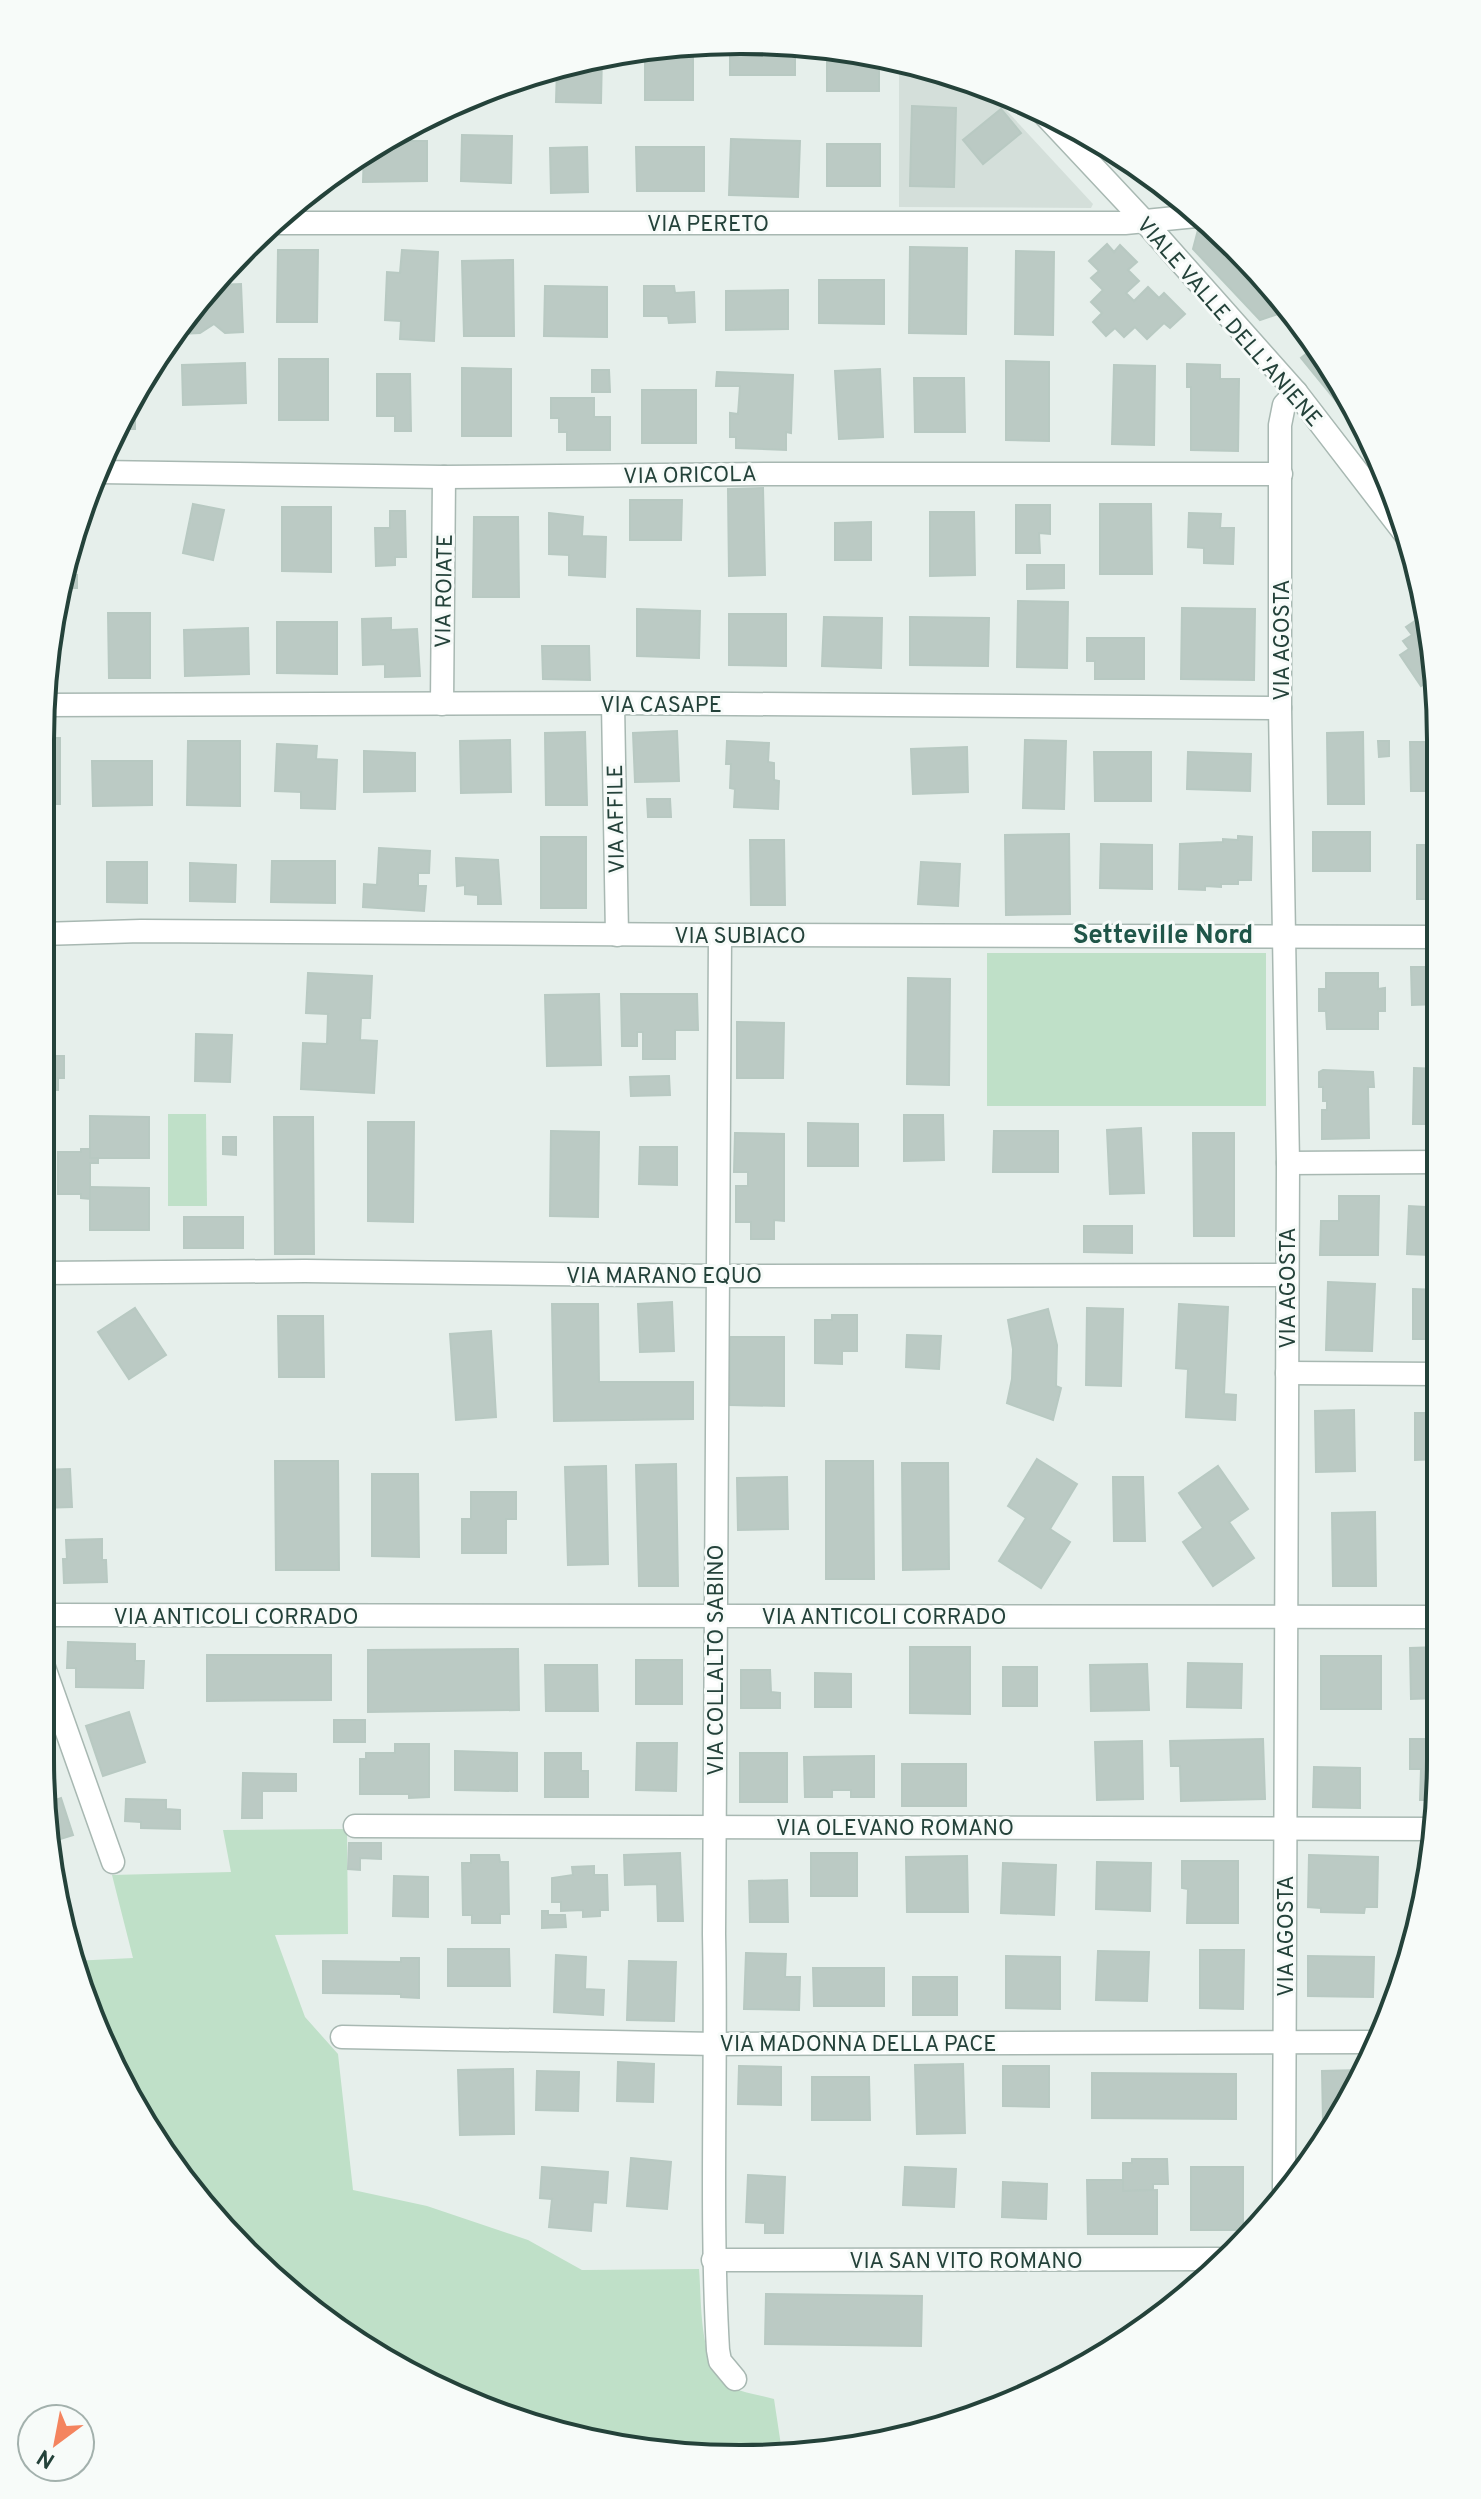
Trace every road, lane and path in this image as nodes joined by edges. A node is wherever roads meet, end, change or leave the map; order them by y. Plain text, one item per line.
1 (1064, 135) edge
2 (1185, 217) edge
3 (1145, 222) junction
4 (289, 223) edge
5 (1296, 392) junction
6 (1369, 465) edge
7 (1355, 466) junction
8 (109, 472) edge
9 (1281, 474) junction
10 (444, 477) junction
11 (1387, 509) edge
12 (613, 703) junction
13 (442, 704) junction
14 (55, 705) edge
15 (1280, 708) junction
16 (54, 934) edge
17 (617, 935) junction
18 (720, 935) junction
19 (1284, 937) junction
20 (1427, 937) edge
21 (1427, 1162) edge
22 (1288, 1163) junction
23 (54, 1273) edge
24 (1287, 1275) junction
25 (718, 1276) junction
26 (1287, 1373) junction
27 (1427, 1374) edge
28 (54, 1615) edge
29 (715, 1616) junction
30 (1286, 1616) junction
31 (1427, 1617) edge
32 (54, 1696) edge
33 (355, 1826) dead end
34 (714, 1826) junction
35 (1286, 1828) junction
36 (1423, 1829) edge
37 (113, 1862) dead end
38 (342, 2037) dead end
39 (1284, 2042) junction
40 (1365, 2042) edge
41 (716, 2044) junction
42 (1284, 2177) edge
43 (1210, 2259) edge
44 (713, 2260) junction
45 (735, 2379) dead end

1 - 3 street, VIALE VALLE DELL'ANIENE
2 - 3 street, VIA PERETO
3 - 4 street, VIA PERETO
3 - 5 street, VIALE VALLE DELL'ANIENE
5 - 7 street, VIALE VALLE DELL'ANIENE
5 - 9 street, VIA AGOSTA
6 - 7 street
7 - 11 street, VIALE VALLE DELL'ANIENE
8 - 10 street, VIA ORICOLA
9 - 10 street, VIA ORICOLA
9 - 15 street, VIA AGOSTA
10 - 13 street, VIA ROIATE
12 - 13 street, VIA CASAPE
12 - 15 street, VIA CASAPE
12 - 17 street, VIA AFFILE
13 - 14 street, VIA CASAPE
15 - 19 street, VIA AGOSTA
16 - 17 street, VIA SUBIACO
17 - 18 street, VIA SUBIACO
18 - 19 street, VIA SUBIACO
18 - 25 street, VIA COLLALTO SABINO
19 - 20 street, VIA SUBIACO
19 - 22 street, VIA AGOSTA
21 - 22 street
22 - 24 street, VIA AGOSTA
23 - 25 street, VIA MARANO EQUO
24 - 25 street, VIA MARANO EQUO
24 - 26 street, VIA AGOSTA
25 - 29 street, VIA COLLALTO SABINO
26 - 27 street
26 - 30 street, VIA AGOSTA
28 - 29 street, VIA ANTICOLI CORRADO
29 - 30 street, VIA ANTICOLI CORRADO
29 - 34 street, VIA COLLALTO SABINO
30 - 31 street, VIA ANTICOLI CORRADO
30 - 35 street, VIA AGOSTA
32 - 37 street
33 - 34 street, VIA OLEVANO ROMANO
34 - 35 street, VIA OLEVANO ROMANO
34 - 41 street, VIA COLLALTO SABINO
35 - 36 street, VIA OLEVANO ROMANO
35 - 39 street, VIA AGOSTA
38 - 41 street, VIA MADONNA DELLA PACE
39 - 40 street, VIA MADONNA DELLA PACE
39 - 41 street, VIA MADONNA DELLA PACE
39 - 42 street, VIA AGOSTA
41 - 44 street, VIA COLLALTO SABINO
43 - 44 street, VIA SAN VITO ROMANO
44 - 45 street, VIA COLLALTO SABINO

